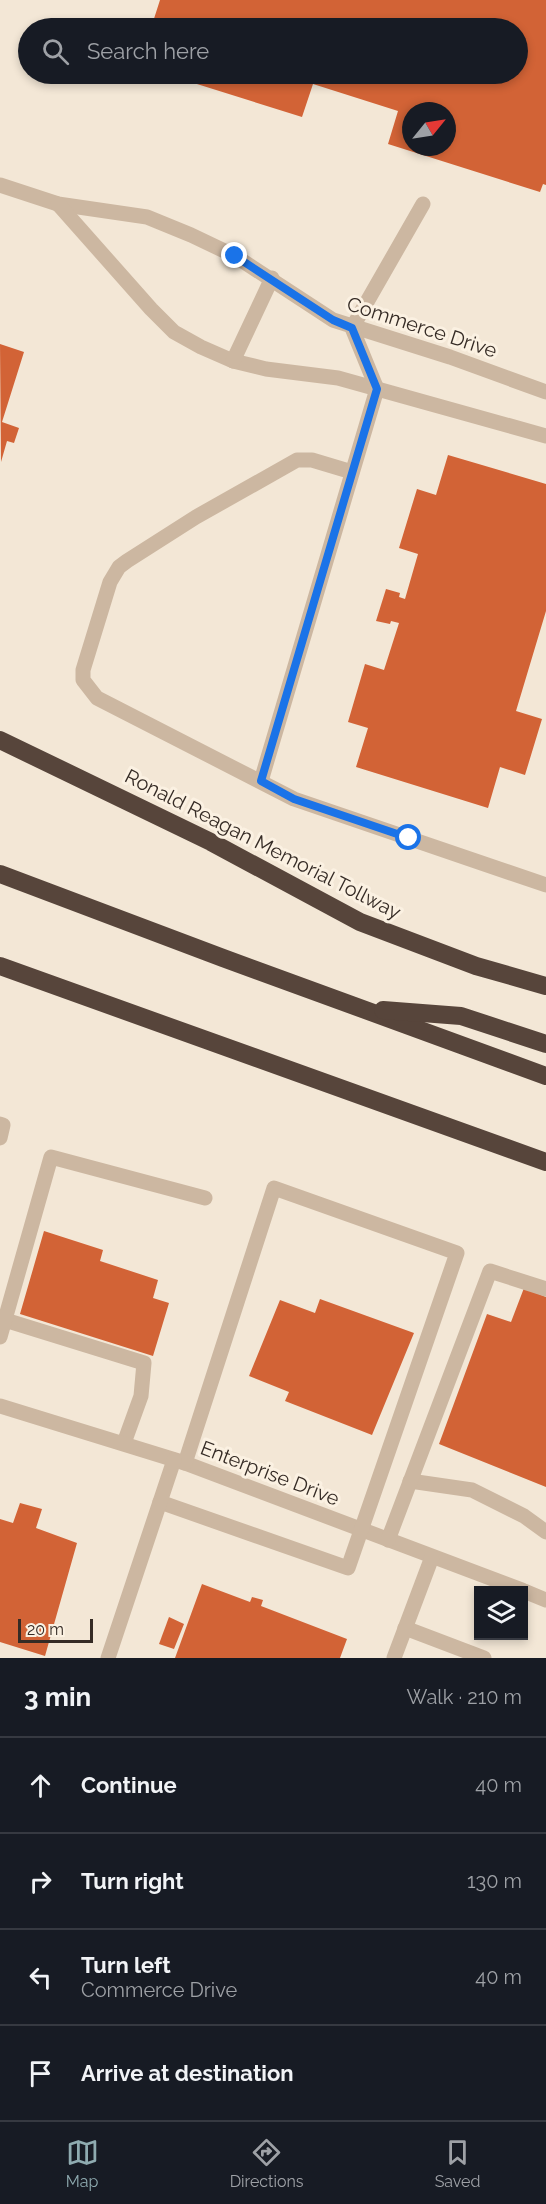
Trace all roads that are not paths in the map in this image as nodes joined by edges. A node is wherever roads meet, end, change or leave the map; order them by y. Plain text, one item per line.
1 (0, 185) edge
2 (58, 204) junction
3 (423, 204) dead end
4 (272, 278) junction
5 (352, 328) junction
6 (233, 361) junction
7 (377, 389) junction
8 (546, 392) edge
9 (546, 436) edge
10 (352, 472) junction
11 (0, 740) edge
12 (261, 781) junction
13 (0, 874) edge
14 (546, 885) edge
15 (0, 966) edge
16 (476, 966) junction
17 (546, 986) edge
18 (546, 992) edge
19 (361, 1009) junction
20 (546, 1044) edge
21 (546, 1076) edge
22 (0, 1124) edge
23 (0, 1138) edge
24 (546, 1162) edge
25 (205, 1198) dead end
26 (546, 1289) edge
27 (5, 1320) junction
28 (0, 1337) edge
29 (0, 1406) edge
30 (124, 1443) junction
31 (179, 1461) junction
32 (410, 1481) junction
33 (160, 1502) junction
34 (361, 1530) junction
35 (546, 1532) edge
36 (388, 1540) junction
37 (432, 1557) junction
38 (510, 1586) edge
39 (528, 1593) edge
40 (546, 1600) edge
41 (405, 1628) junction
42 (108, 1658) edge
43 (394, 1658) edge
44 (484, 1658) edge

1 - 2 street, Commerce Drive
2 - 4 street, Commerce Drive
2 - 6 street
3 - 5 street
4 - 5 street, Commerce Drive
4 - 6 street
5 - 7 street
5 - 8 street, Commerce Drive
6 - 7 street
7 - 9 street
7 - 10 street
10 - 12 street
10 - 12 street
11 - 16 highway, Ronald Reagan Memorial Tollway
12 - 14 street
13 - 19 highway
15 - 24 highway
16 - 17 highway, Ronald Reagan Memorial Tollway
16 - 18 highway
19 - 20 highway
19 - 21 highway
22 - 23 street
25 - 27 street
26 - 32 street
27 - 28 street
27 - 30 street
29 - 30 street, Enterprise Drive
30 - 31 street, Enterprise Drive
31 - 33 street
31 - 34 street, Enterprise Drive
31 - 34 street
32 - 35 street
32 - 36 street
33 - 34 street
33 - 42 street
34 - 36 street, Enterprise Drive
36 - 37 street, Enterprise Drive
37 - 38 street, Enterprise Drive
37 - 41 street
39 - 40 street, Enterprise Drive
41 - 43 street
41 - 44 street

